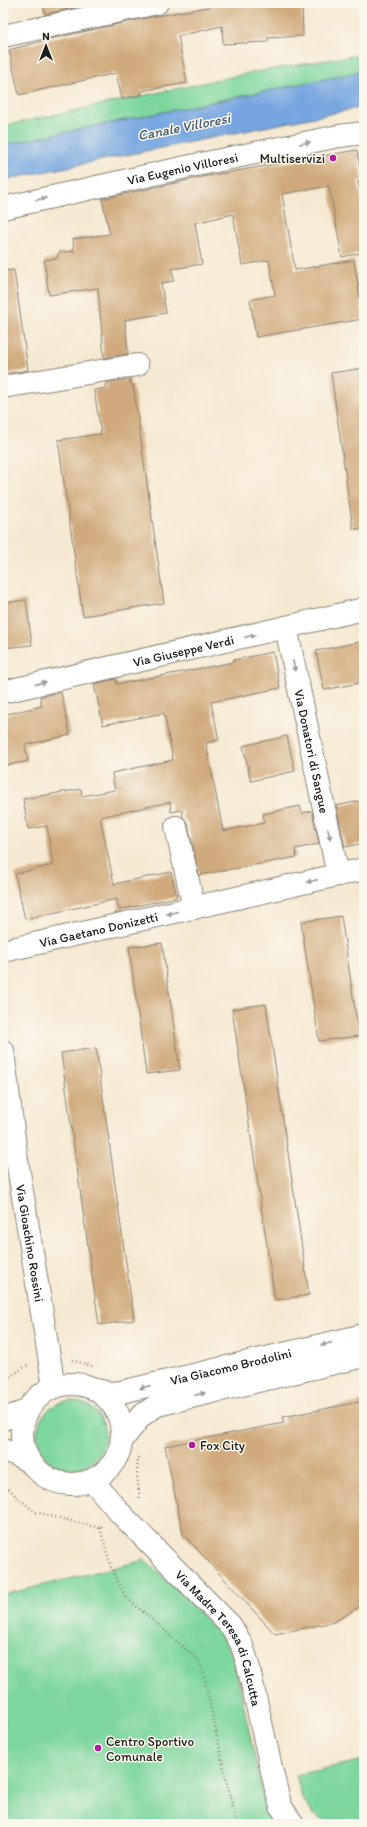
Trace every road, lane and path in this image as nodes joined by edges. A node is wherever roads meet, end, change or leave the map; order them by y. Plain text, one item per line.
1 (159, 3) edge
2 (3, 36) edge
3 (364, 133) edge
4 (3, 208) edge
5 (137, 365) dead end
6 (3, 387) edge
7 (364, 609) edge
8 (286, 627) junction
9 (3, 692) edge
10 (176, 827) dead end
11 (364, 869) edge
12 (338, 875) junction
13 (194, 908) junction
14 (3, 951) edge
15 (3, 1051) edge
16 (10, 1155) edge
17 (364, 1335) edge
18 (364, 1356) edge
19 (54, 1387) junction
20 (96, 1390) junction
21 (27, 1411) junction
22 (3, 1419) edge
23 (131, 1446) junction
24 (3, 1450) edge
25 (31, 1463) junction
26 (92, 1480) junction
27 (3, 1483) edge
28 (121, 1514) junction
29 (100, 1528) junction
30 (236, 1824) edge
31 (294, 1824) edge

1 - 2 street
4 -> 3 street, Via Eugenio Villoresi
5 - 6 street
7 - 8 street, Via Giuseppe Verdi
9 -> 8 street, Via Giuseppe Verdi
8 -> 12 street, Via Donatori di Sangue
10 - 13 street
11 - 12 street, Via Gaetano Donizetti
12 -> 13 street, Via Gaetano Donizetti
13 -> 14 street, Via Gaetano Donizetti
15 - 16 street, Via Gioachino Rossini
16 - 19 street, Via Gioachino Rossini
17 -> 20 street, Via Giacomo Brodolini
23 -> 18 street, Via Giacomo Brodolini
19 - 20 street
19 - 21 street
20 - 23 street
21 - 22 street
21 - 25 street
23 - 26 street
23 - 28 path
24 - 25 street
25 - 26 street
26 - 28 street, Via Madre Teresa di Calcutta
27 - 29 path
28 - 29 path
28 - 31 street, Via Madre Teresa di Calcutta
29 - 30 path

